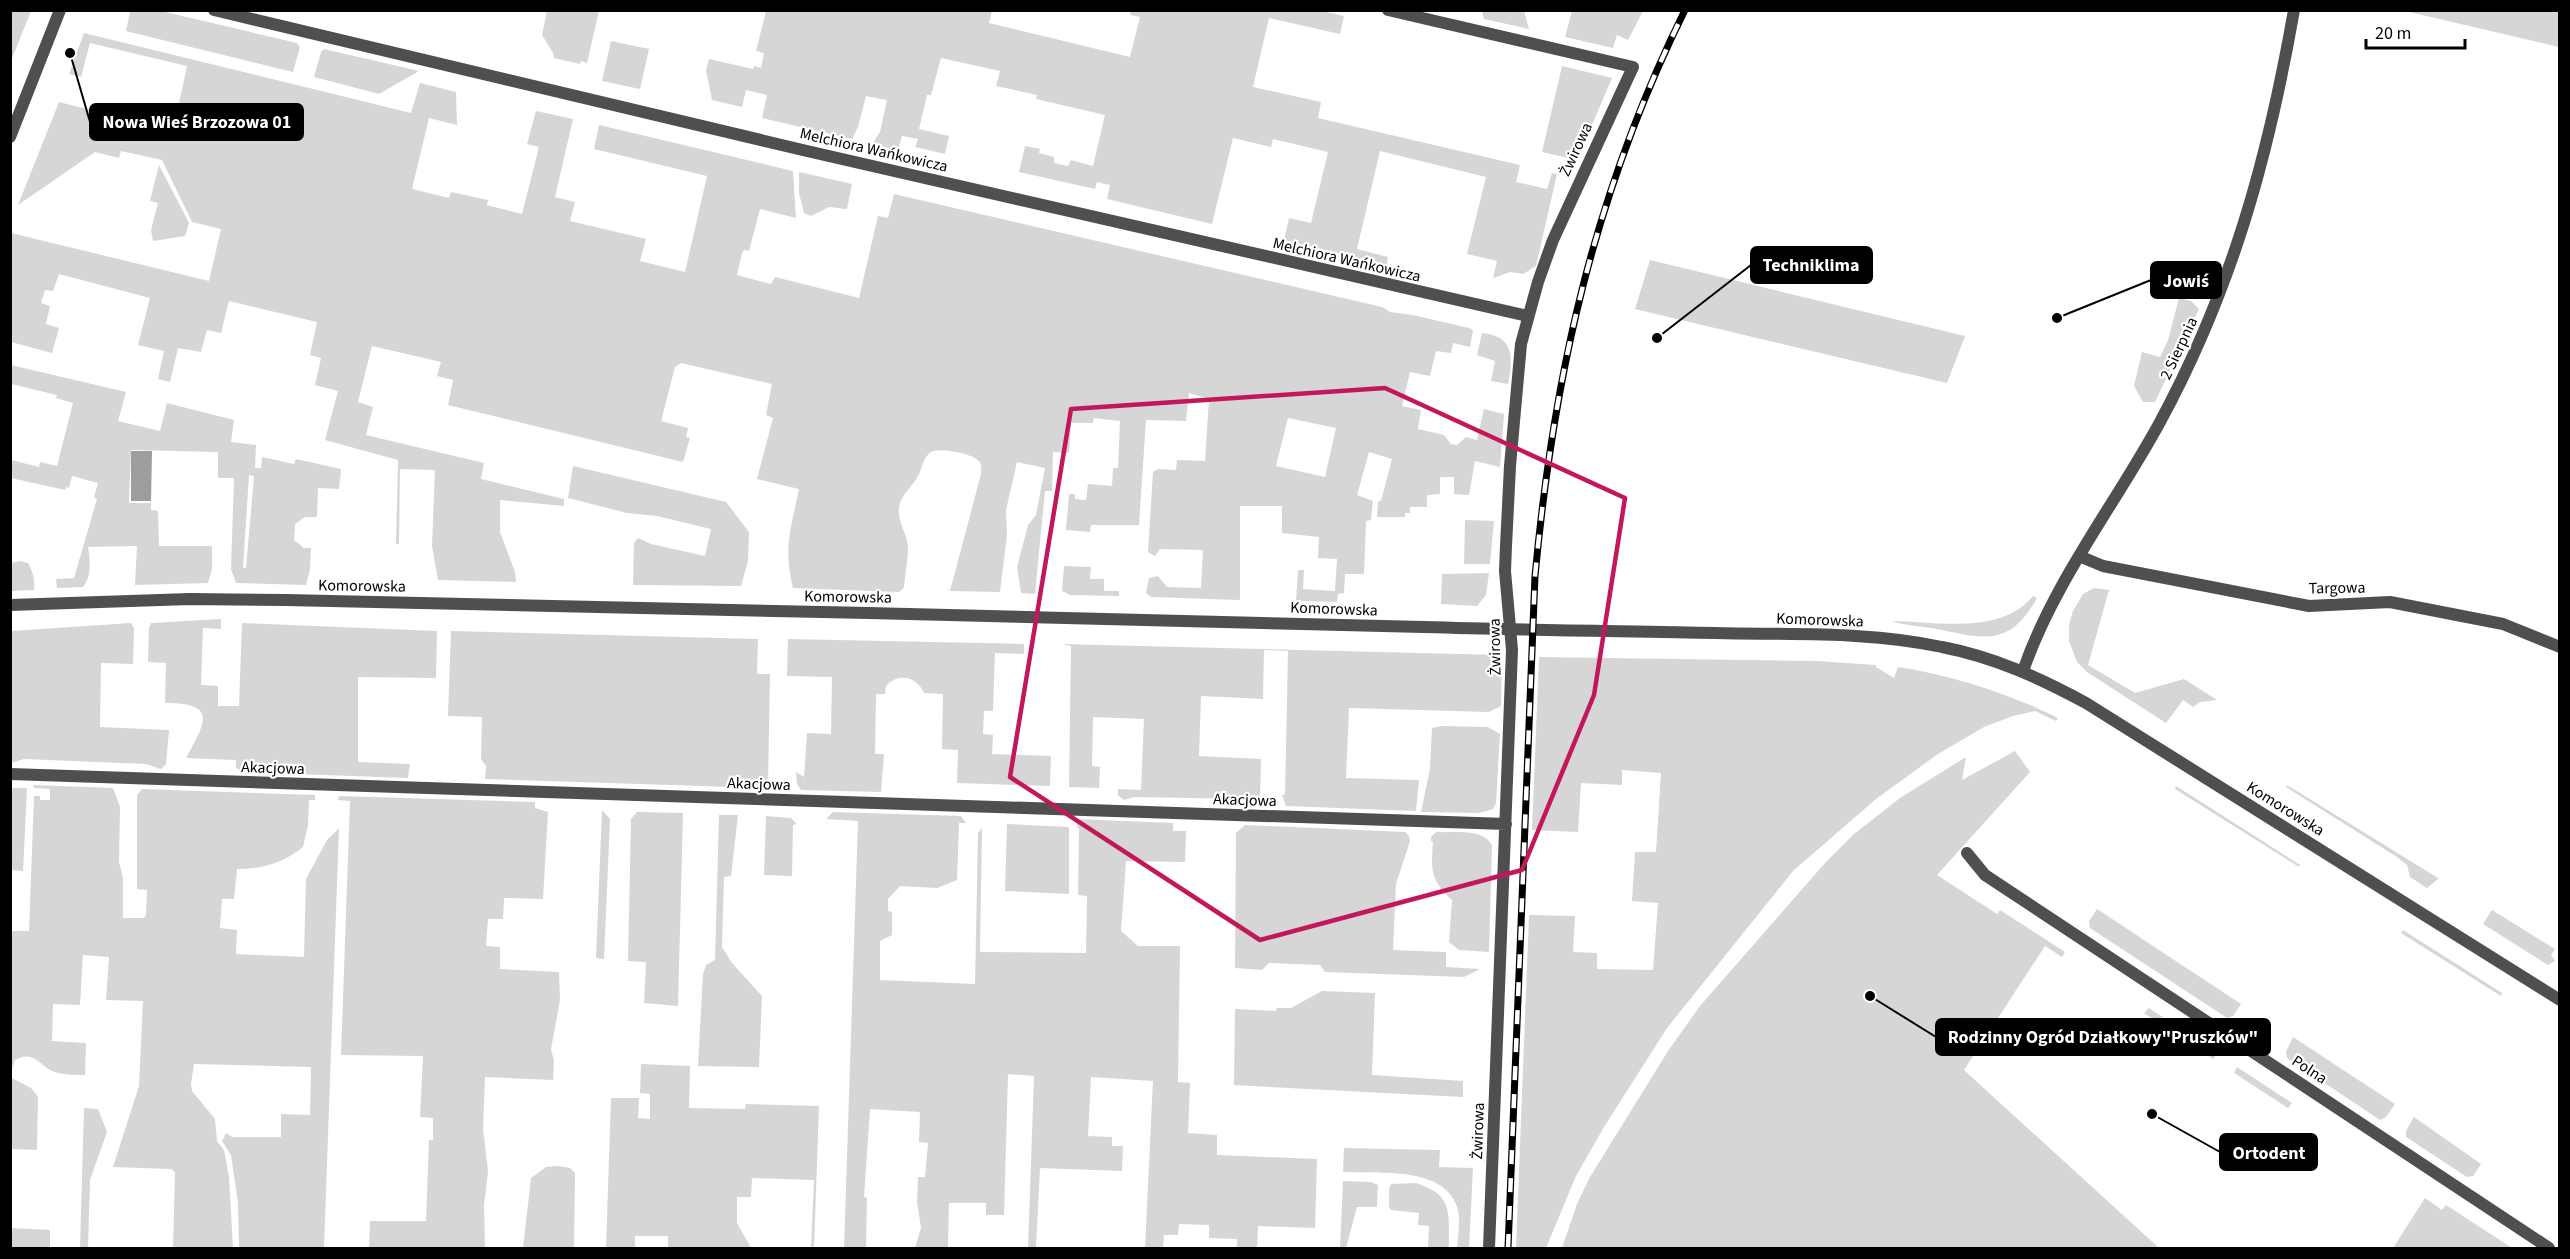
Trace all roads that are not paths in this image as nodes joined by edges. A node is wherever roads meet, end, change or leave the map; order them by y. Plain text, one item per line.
1 (60, 10) edge
2 (214, 10) edge
3 (1388, 10) edge
4 (2294, 10) edge
5 (10, 137) edge
6 (1528, 316) junction
7 (2079, 556) junction
8 (10, 606) edge
9 (1511, 630) junction
10 (2559, 647) edge
11 (2023, 671) junction
12 (10, 774) edge
13 (1506, 824) junction
14 (1967, 853) dead end
15 (2559, 1000) edge
16 (1489, 1248) edge
17 (2549, 1248) edge

1 - 5 street
2 - 6 street, Melchiora Wańkowicza
3 - 6 street, Żwirowa
4 - 7 street, 2 Sierpnia
6 - 9 street, Żwirowa
7 - 10 street, Targowa
7 - 11 street, 2 Sierpnia
8 - 9 street, Komorowska
9 - 11 street, Komorowska
9 - 13 street, Żwirowa
11 - 15 street, Komorowska
12 - 13 street, Akacjowa
13 - 16 street, Żwirowa
14 - 17 street, Polna

